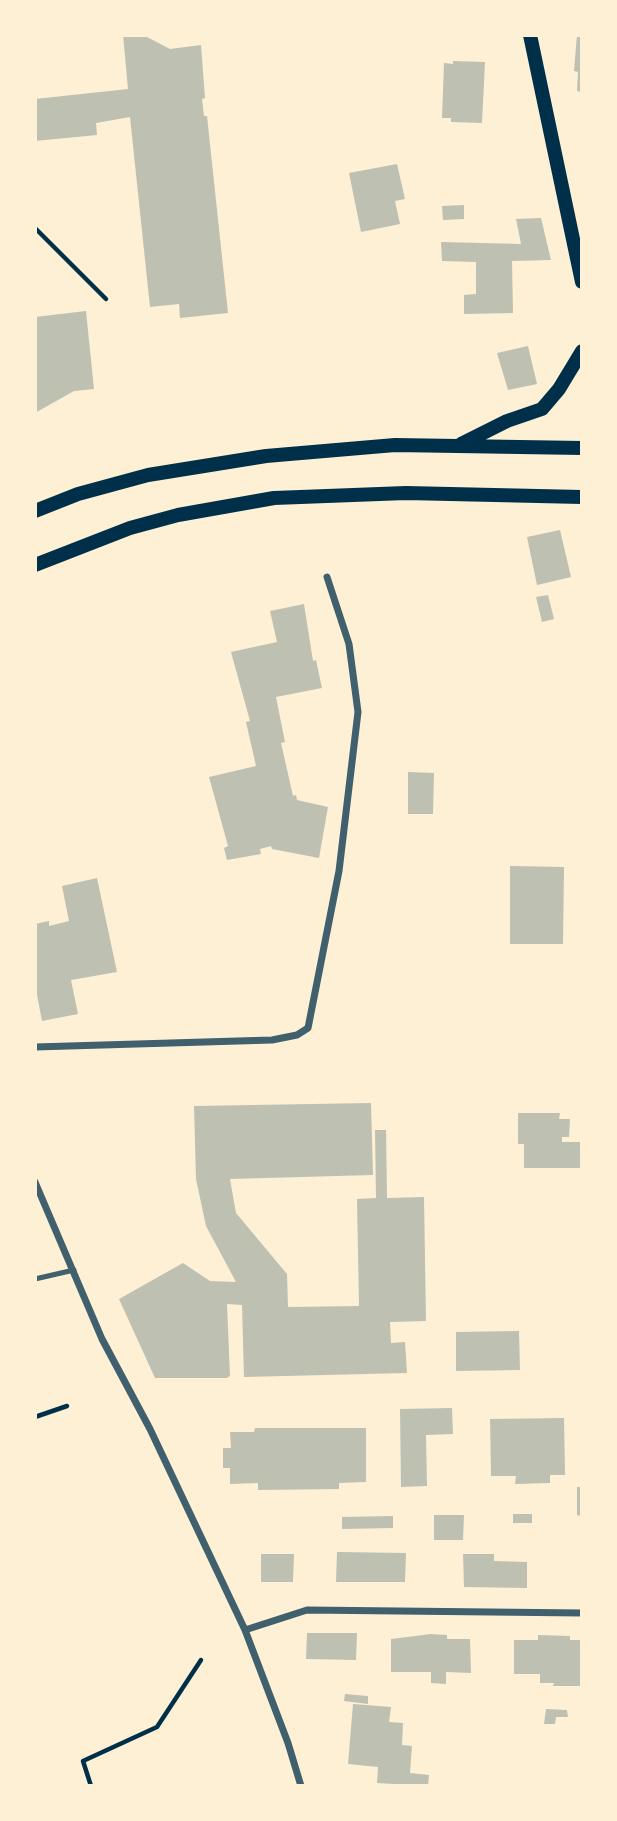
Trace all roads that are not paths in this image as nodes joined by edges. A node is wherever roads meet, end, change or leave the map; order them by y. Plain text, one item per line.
1 (530, 35) edge
2 (582, 282) edge
3 (582, 351) edge
4 (460, 445) junction
5 (582, 448) edge
6 (582, 498) edge
7 (35, 511) edge
8 (35, 565) edge
9 (327, 577) dead end
10 (35, 1048) edge
11 (35, 1182) edge
12 (74, 1270) junction
13 (35, 1279) edge
14 (582, 1613) edge
15 (245, 1630) junction
16 (301, 1786) edge

1 - 2 main road
3 - 4 main road
4 - 5 main road
4 - 7 main road
6 - 8 main road
9 - 10 street
11 - 12 street
12 - 13 lane
12 - 15 street
14 - 15 street
15 - 16 street

